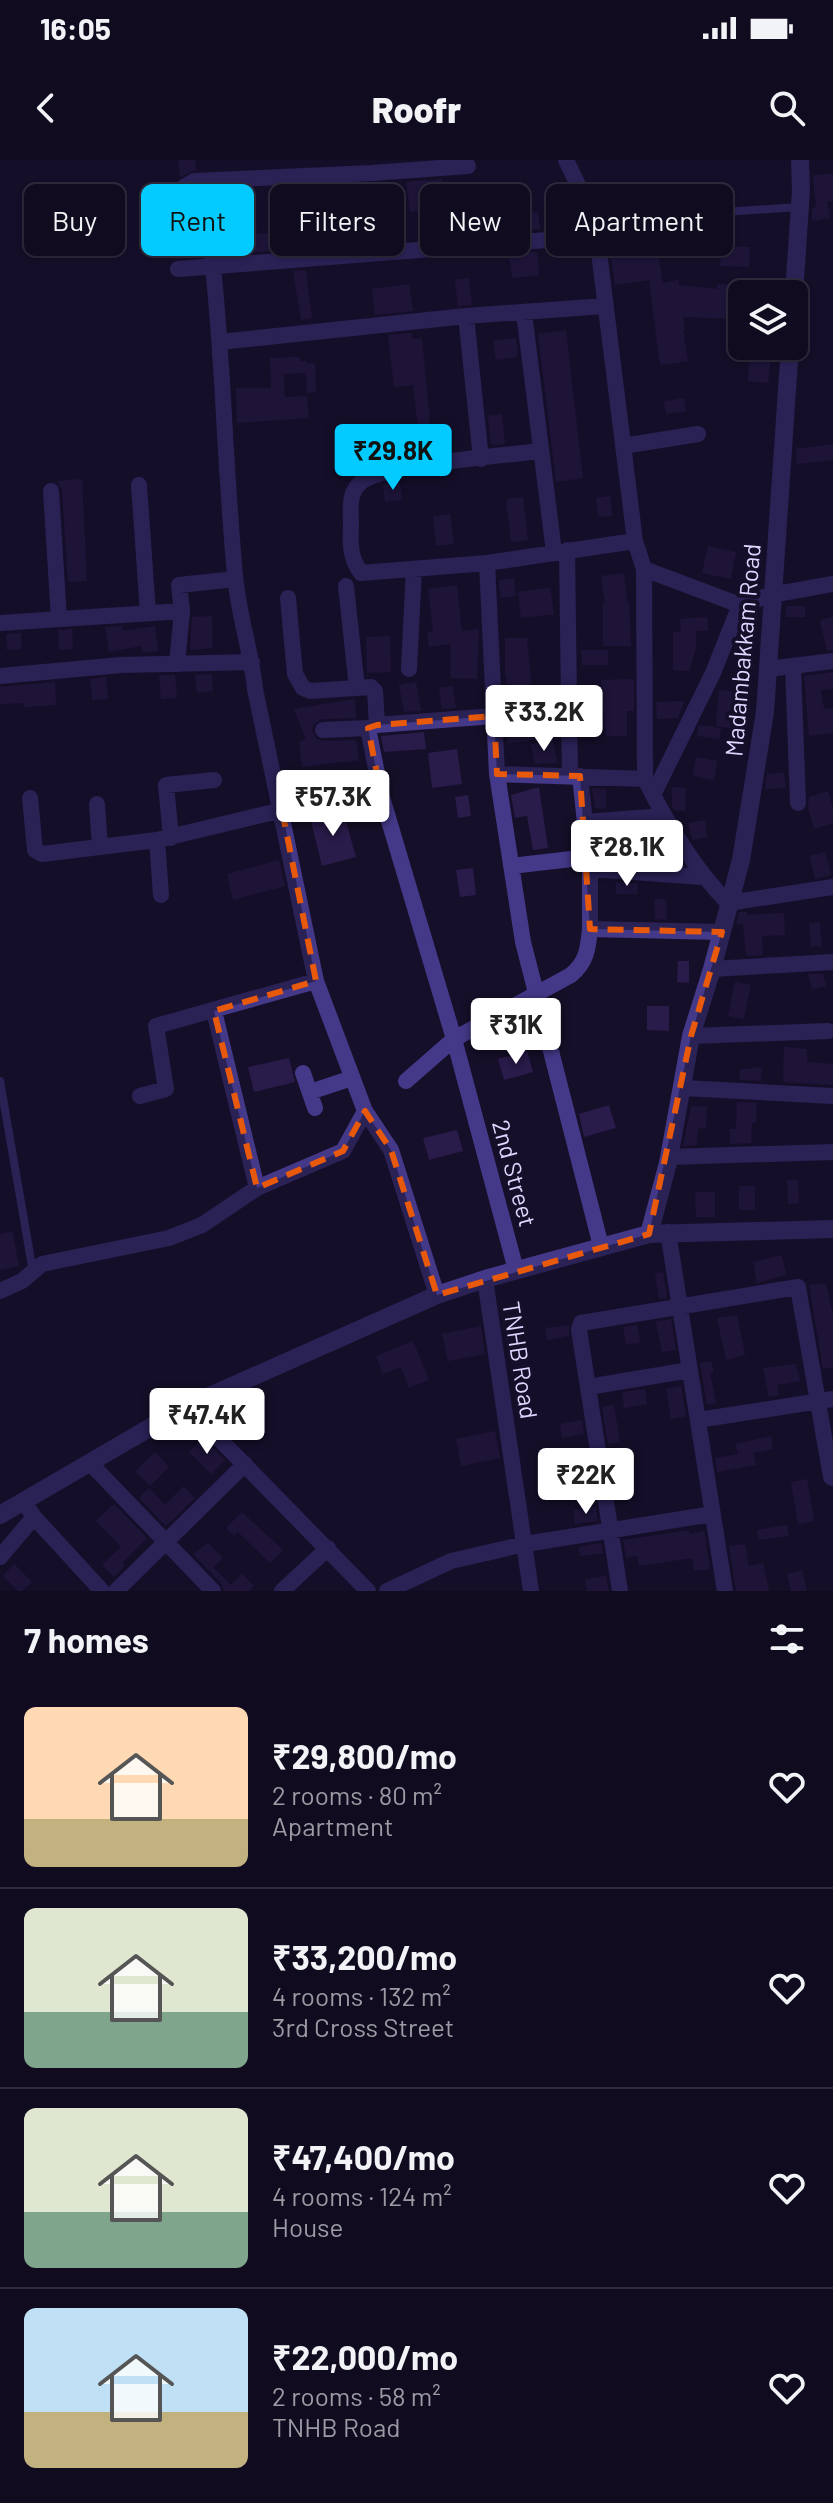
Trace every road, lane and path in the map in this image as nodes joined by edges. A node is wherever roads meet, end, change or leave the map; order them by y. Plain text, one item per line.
1 (566, 160) edge
2 (800, 160) edge
3 (371, 166) edge
4 (468, 166) dead end
5 (578, 184) edge
6 (800, 207) junction
7 (733, 211) edge
8 (546, 240) edge
9 (599, 256) edge
10 (213, 266) junction
11 (178, 269) dead end
12 (795, 280) edge
13 (605, 306) junction
14 (524, 313) junction
15 (466, 316) junction
16 (220, 342) junction
17 (789, 360) edge
18 (698, 434) dead end
19 (623, 446) junction
20 (541, 451) junction
21 (481, 459) junction
22 (139, 485) dead end
23 (51, 491) dead end
24 (635, 541) junction
25 (561, 551) junction
26 (487, 563) junction
27 (414, 569) junction
28 (644, 569) junction
29 (235, 579) junction
30 (833, 584) edge
31 (346, 586) dead end
32 (771, 595) junction
33 (288, 598) dead end
34 (740, 605) junction
35 (182, 611) junction
36 (148, 613) junction
37 (59, 619) junction
38 (0, 623) edge
39 (833, 661) edge
40 (252, 662) junction
41 (177, 664) junction
42 (793, 666) junction
43 (409, 669) dead end
44 (768, 669) junction
45 (0, 676) edge
46 (357, 688) junction
47 (494, 716) junction
48 (373, 726) junction
49 (323, 730) dead end
50 (497, 774) junction
51 (575, 776) junction
52 (645, 779) junction
53 (214, 780) dead end
54 (381, 794) junction
55 (653, 795) junction
56 (30, 798) dead end
57 (798, 803) dead end
58 (97, 804) dead end
59 (282, 810) junction
60 (664, 816) junction
61 (585, 822) junction
62 (164, 839) junction
63 (100, 847) junction
64 (590, 863) junction
65 (511, 866) junction
66 (703, 877) junction
67 (833, 887) edge
68 (161, 895) dead end
69 (728, 903) junction
70 (590, 929) junction
71 (722, 932) junction
72 (833, 962) edge
73 (712, 969) junction
74 (316, 981) junction
75 (536, 995) junction
76 (214, 1011) junction
77 (828, 1031) dead end
78 (691, 1036) junction
79 (454, 1039) junction
80 (303, 1073) dead end
81 (352, 1078) junction
82 (0, 1081) edge
83 (406, 1081) dead end
84 (682, 1088) junction
85 (140, 1096) dead end
86 (833, 1096) edge
87 (365, 1111) junction
88 (833, 1152) edge
89 (669, 1157) junction
90 (257, 1188) junction
91 (833, 1229) edge
92 (658, 1233) junction
93 (601, 1246) junction
94 (516, 1270) junction
95 (33, 1272) junction
96 (485, 1279) junction
97 (0, 1291) edge
98 (437, 1295) junction
99 (680, 1306) junction
100 (690, 1370) junction
101 (588, 1387) junction
102 (825, 1400) edge
103 (187, 1406) junction
104 (698, 1420) junction
105 (90, 1463) junction
106 (245, 1464) junction
107 (833, 1478) edge
108 (28, 1509) junction
109 (713, 1514) junction
110 (0, 1515) edge
111 (610, 1531) junction
112 (165, 1543) junction
113 (525, 1544) junction
114 (328, 1548) junction
115 (0, 1557) edge
116 (102, 1591) edge
117 (116, 1591) edge
118 (213, 1591) edge
119 (282, 1591) edge
120 (368, 1591) edge
121 (387, 1591) edge
122 (531, 1591) edge
123 (620, 1591) edge
124 (725, 1591) edge

1 - 5 street
2 - 6 street
3 - 4 street
3 - 10 street
6 - 7 lane
6 - 12 street
8 - 10 street
9 - 13 street
10 - 11 street
10 - 16 street
13 - 14 street
13 - 19 street
14 - 15 street
14 - 20 street
15 - 16 street
15 - 21 street
16 - 29 street
17 - 32 street, Madambakkam Road
18 - 19 street
19 - 24 street
20 - 21 street
20 - 25 street
21 - 27 street
22 - 36 street
23 - 37 street
24 - 25 street
24 - 28 street
25 - 26 street
25 - 51 street
26 - 27 street
26 - 47 street
27 - 43 street
28 - 34 street
28 - 52 street
29 - 35 street
29 - 40 street
30 - 32 street
31 - 46 street
32 - 34 street
32 - 44 street, Madambakkam Road
33 - 46 street
34 - 55 street
35 - 36 street
35 - 41 street
36 - 37 street
37 - 38 street
39 - 42 street
40 - 41 street
40 - 59 street
41 - 45 street
42 - 44 street
42 - 57 street
44 - 69 street, Madambakkam Road
46 - 48 street, 2nd Street
47 - 48 street
47 - 50 street
48 - 49 street
48 - 54 street, 2nd Street
50 - 51 street
50 - 65 street
51 - 52 street
51 - 61 street
52 - 55 street
53 - 62 street
54 - 59 street
54 - 79 street, 2nd Street
55 - 60 street
56 - 63 street
58 - 63 street
59 - 62 street
59 - 74 street
60 - 61 street
60 - 66 street
61 - 64 street
62 - 63 street
62 - 68 street
64 - 65 street
64 - 66 street
64 - 70 street
65 - 75 street
66 - 69 street
67 - 69 street
69 - 71 street, Madambakkam Road
70 - 71 street
70 - 75 street
71 - 73 street, Madambakkam Road
72 - 73 street
73 - 78 street, Madambakkam Road
74 - 76 street
74 - 81 street
75 - 79 street
75 - 93 street
76 - 85 street
76 - 90 street
77 - 78 street
78 - 84 street, Madambakkam Road
79 - 83 street
79 - 94 street, 2nd Street
80 - 81 street
81 - 87 street
82 - 95 lane
84 - 86 street
84 - 89 street, Madambakkam Road
87 - 90 street
87 - 98 street
88 - 89 street
89 - 92 street, Madambakkam Road
90 - 95 street
91 - 92 street
92 - 93 street
92 - 99 street
93 - 94 street
94 - 96 street
95 - 97 street
96 - 98 street
96 - 113 street, TNHB Road
98 - 103 street
99 - 100 street
99 - 101 street
99 - 102 street
100 - 101 street
100 - 104 street
101 - 111 street
102 - 104 street
102 - 107 street
103 - 105 street
103 - 106 street
104 - 109 street
105 - 108 street
105 - 112 street
106 - 112 street
106 - 114 street
108 - 110 street
108 - 115 street
108 - 116 street
109 - 111 street
109 - 124 street
111 - 113 street
111 - 123 street
112 - 117 street
112 - 118 street
113 - 121 street
113 - 122 street, TNHB Road
114 - 119 street
114 - 120 street

